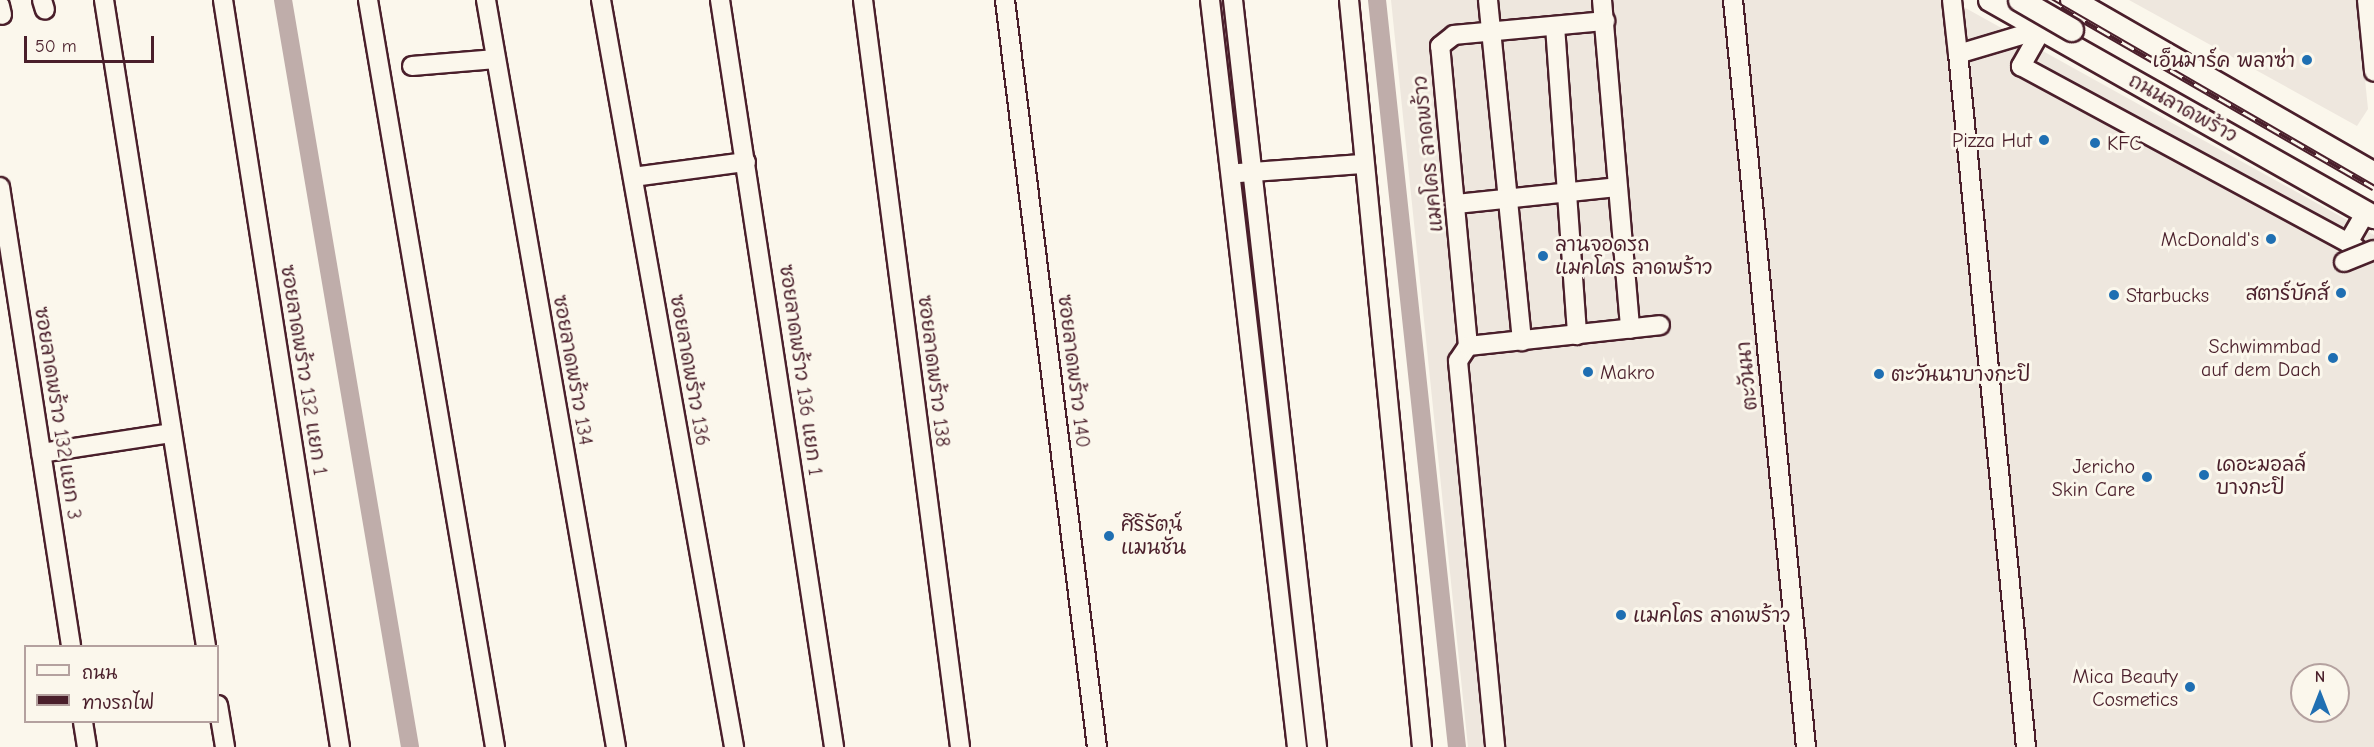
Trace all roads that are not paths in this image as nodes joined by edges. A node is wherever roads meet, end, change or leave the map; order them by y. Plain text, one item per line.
1 (104, 0) edge
2 (223, 0) edge
3 (368, 0) edge
4 (486, 0) edge
5 (601, 0) edge
6 (720, 0) edge
7 (863, 0) edge
8 (1005, 0) edge
9 (1210, 0) edge
10 (1233, 0) edge
11 (1349, 0) edge
12 (1488, 0) edge
13 (1602, 0) edge
14 (1733, 0) edge
15 (1952, 0) edge
16 (1990, 0) edge
17 (2020, 0) edge
18 (2044, 0) edge
19 (2066, 0) edge
20 (2072, 0) edge
21 (2098, 0) edge
22 (2367, 0) edge
23 (1605, 21) junction
24 (1555, 26) junction
25 (1492, 31) junction
26 (2045, 31) junction
27 (1958, 54) junction
28 (496, 59) junction
29 (412, 66) dead end
30 (2374, 72) edge
31 (2374, 157) edge
32 (746, 162) junction
33 (1362, 164) junction
34 (1249, 172) junction
35 (1228, 174) junction
36 (2374, 174) edge
37 (633, 177) junction
38 (0, 187) edge
39 (1617, 187) junction
40 (1567, 192) junction
41 (1509, 198) junction
42 (1456, 204) junction
43 (2371, 210) edge
44 (2348, 243) junction
45 (2374, 250) edge
46 (2374, 257) edge
47 (2344, 262) dead end
48 (1660, 325) dead end
49 (1630, 329) junction
50 (1577, 335) junction
51 (1522, 341) junction
52 (1468, 346) junction
53 (171, 433) junction
54 (42, 453) junction
55 (71, 645) edge
56 (206, 645) edge
57 (219, 711) edge
58 (83, 723) edge
59 (87, 747) edge
60 (225, 747) edge
61 (340, 747) edge
62 (495, 747) edge
63 (616, 747) edge
64 (734, 747) edge
65 (834, 747) edge
66 (960, 747) edge
67 (1097, 747) edge
68 (1297, 747) edge
69 (1317, 747) edge
70 (1422, 747) edge
71 (1496, 747) edge
72 (1806, 747) edge
73 (2026, 747) edge

1 - 53 street
2 - 61 street, ซอยลาดพร้าว 132 แยก 1
3 - 62 street
4 - 28 street, ซอยลาดพร้าว 134
5 - 37 street, ซอยลาดพร้าว 136
6 - 32 street, ซอยลาดพร้าว 136 แยก 1
7 - 66 street, ซอยลาดพร้าว 138
8 - 67 street, ซอยลาดพร้าว 140
9 - 35 street
10 - 34 street
11 - 33 street
12 - 25 street
13 - 23 street
14 - 72 street, ตะวันนา
15 - 27 street
16 - 26 main road, ถนนลาดพร้าว
17 - 43 main road, bridge
18 - 26 main road
19 - 26 main road
20 - 36 main road
21 - 31 main road
22 - 30 street
23 - 24 street, แมคโคร ลาดพร้าว
23 - 39 street
24 - 25 street, แมคโคร ลาดพร้าว
24 - 40 street
25 - 41 street
25 - 42 street, แมคโคร ลาดพร้าว
26 - 27 street
26 - 43 main road, ถนนลาดพร้าว
26 - 44 street
27 - 73 street
28 - 29 street
28 - 63 street, ซอยลาดพร้าว 134
32 - 37 street
32 - 65 street, ซอยลาดพร้าว 136 แยก 1
33 - 34 street
33 - 70 street
34 - 35 street
34 - 69 street
35 - 68 street
37 - 64 street, ซอยลาดพร้าว 136
38 - 54 street, ซอยลาดพร้าว 132 แยก 3
39 - 40 street
39 - 49 street
40 - 41 street
40 - 50 street
41 - 42 street
41 - 51 street
42 - 52 street, แมคโคร ลาดพร้าว
43 - 44 street
44 - 46 street
45 - 47 street, bridge
48 - 49 street
49 - 50 street
50 - 51 street
51 - 52 street
52 - 71 street
53 - 54 street
53 - 56 street
54 - 55 street, ซอยลาดพร้าว 132 แยก 3
57 - 60 street
58 - 59 street

